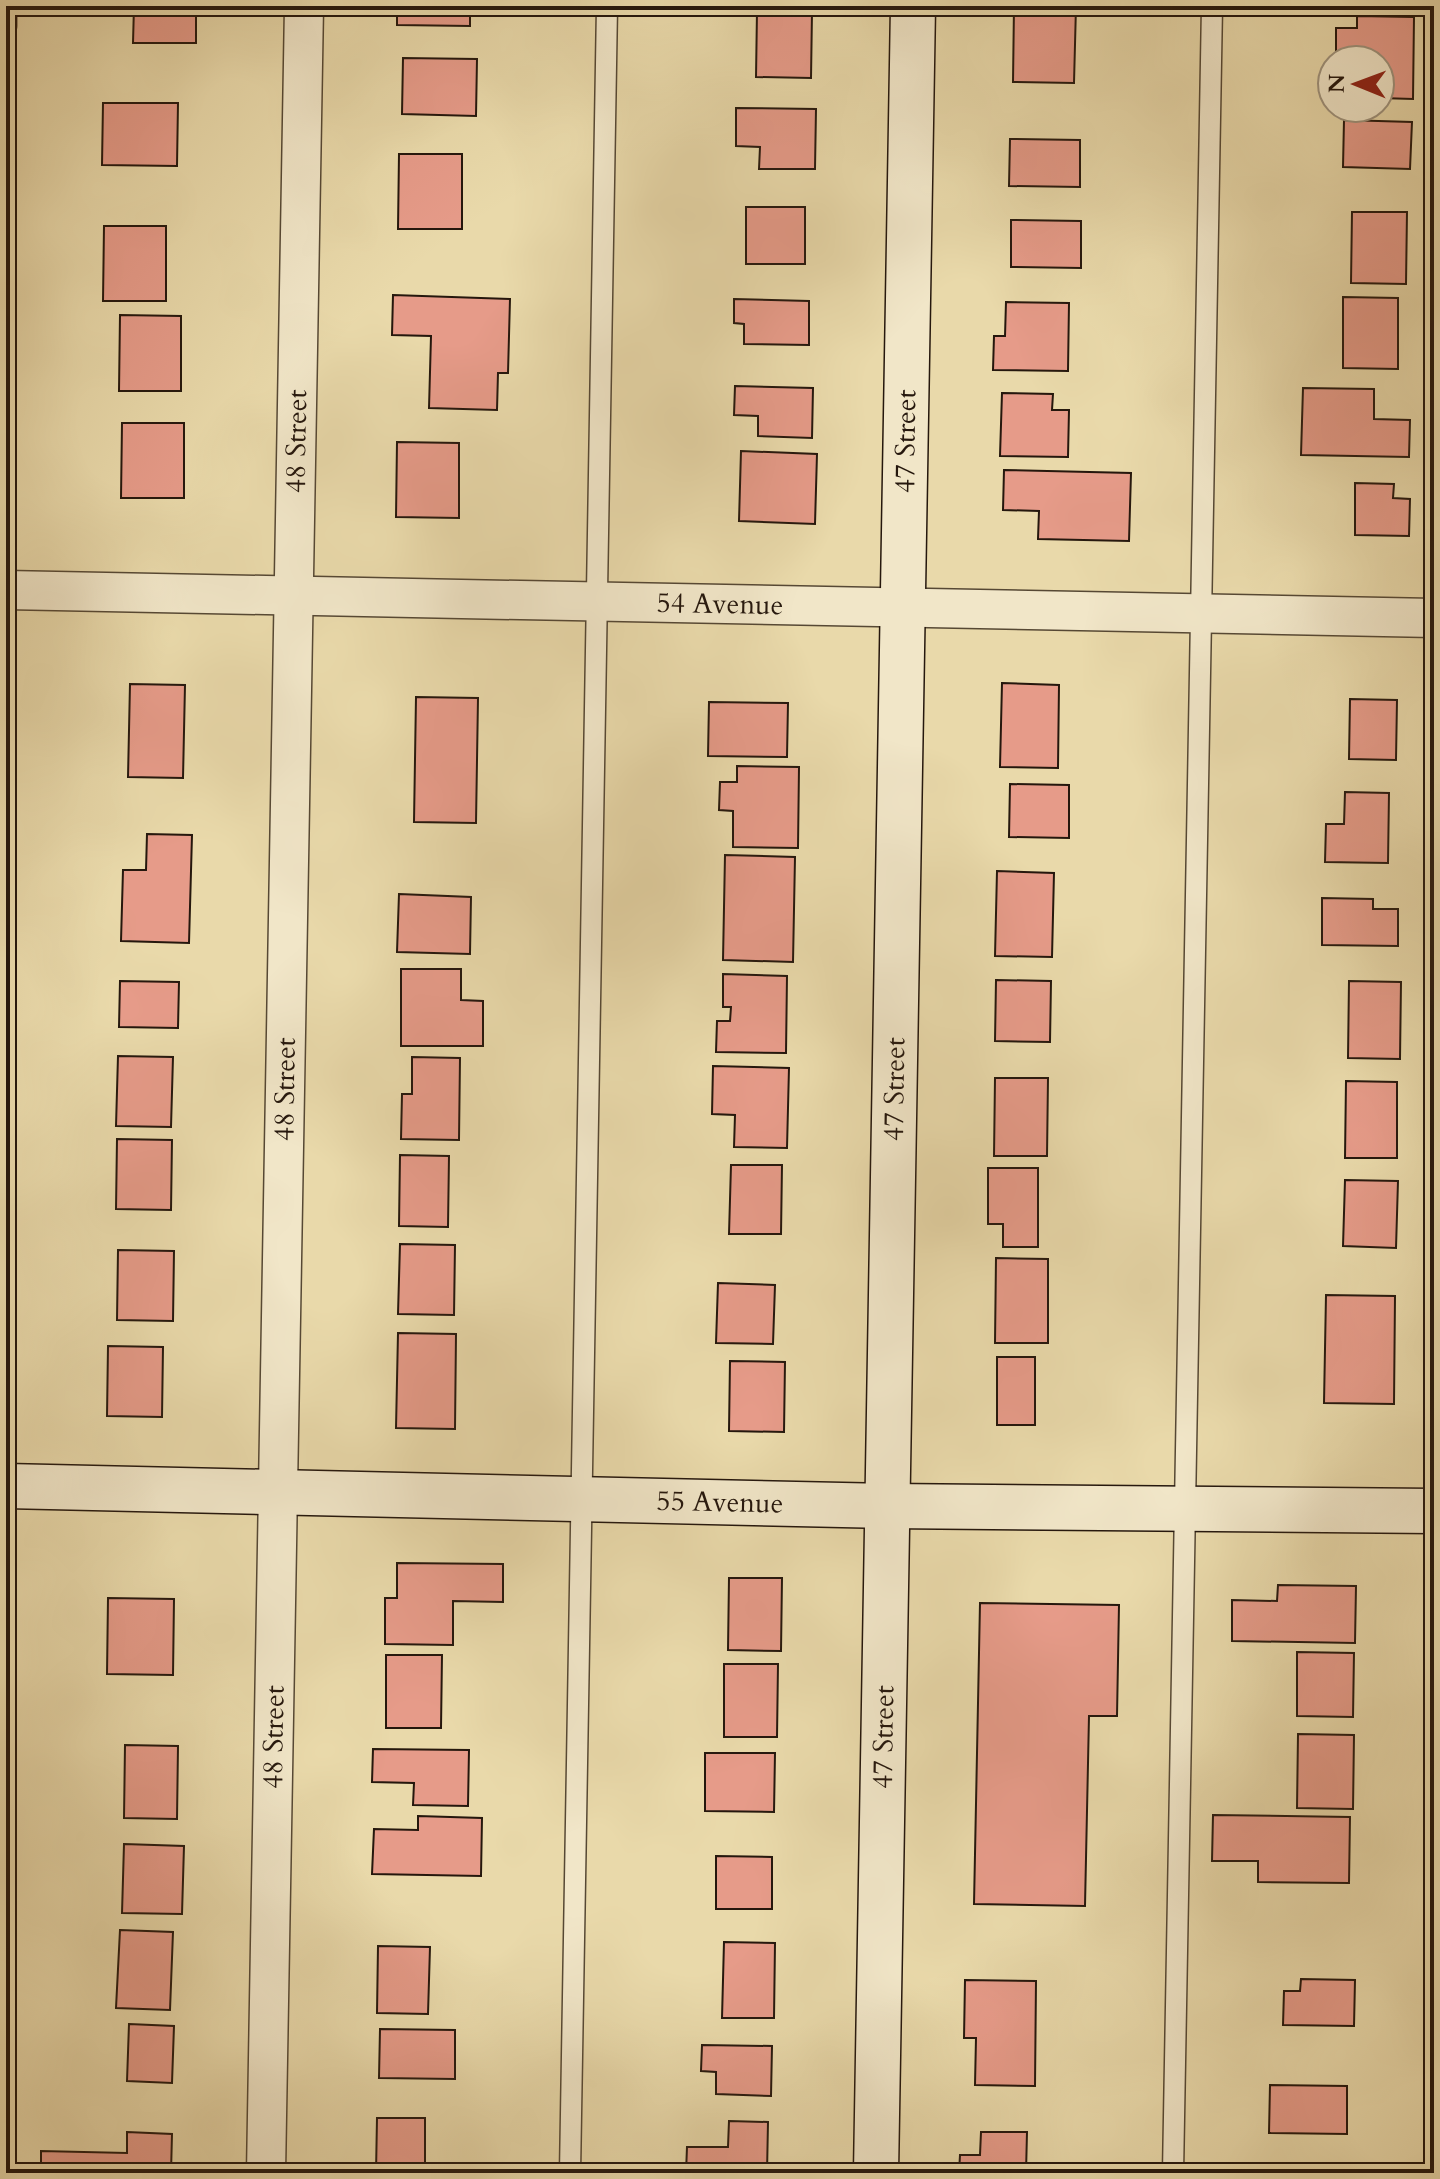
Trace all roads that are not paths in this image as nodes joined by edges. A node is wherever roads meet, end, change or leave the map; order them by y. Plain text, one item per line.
1 (6, 6) edge
2 (304, 6) edge
3 (607, 6) edge
4 (913, 6) edge
5 (1212, 6) edge
6 (6, 26) edge
7 (6, 590) edge
8 (293, 596) junction
9 (597, 603) junction
10 (903, 609) junction
11 (1201, 614) junction
12 (1434, 618) edge
13 (6, 1486) edge
14 (278, 1491) junction
15 (582, 1498) junction
16 (888, 1506) junction
17 (1185, 1508) junction
18 (1434, 1511) edge
19 (266, 2173) edge
20 (570, 2173) edge
21 (876, 2173) edge
22 (1173, 2173) edge

1 - 6 lane
2 - 8 street, 48 Street
3 - 9 lane
4 - 10 street, 47 Street
5 - 11 lane
7 - 8 street, 54 Avenue
8 - 9 street, 54 Avenue
8 - 14 street, 48 Street
9 - 10 street, 54 Avenue
9 - 15 lane
10 - 11 street, 54 Avenue
10 - 16 street, 47 Street
11 - 12 street, 54 Avenue
11 - 17 lane
13 - 14 street, 55 Avenue
14 - 15 street, 55 Avenue
14 - 19 street, 48 Street
15 - 16 street, 55 Avenue
15 - 20 lane
16 - 17 street, 55 Avenue
16 - 21 street, 47 Street
17 - 18 street, 55 Avenue
17 - 22 lane

